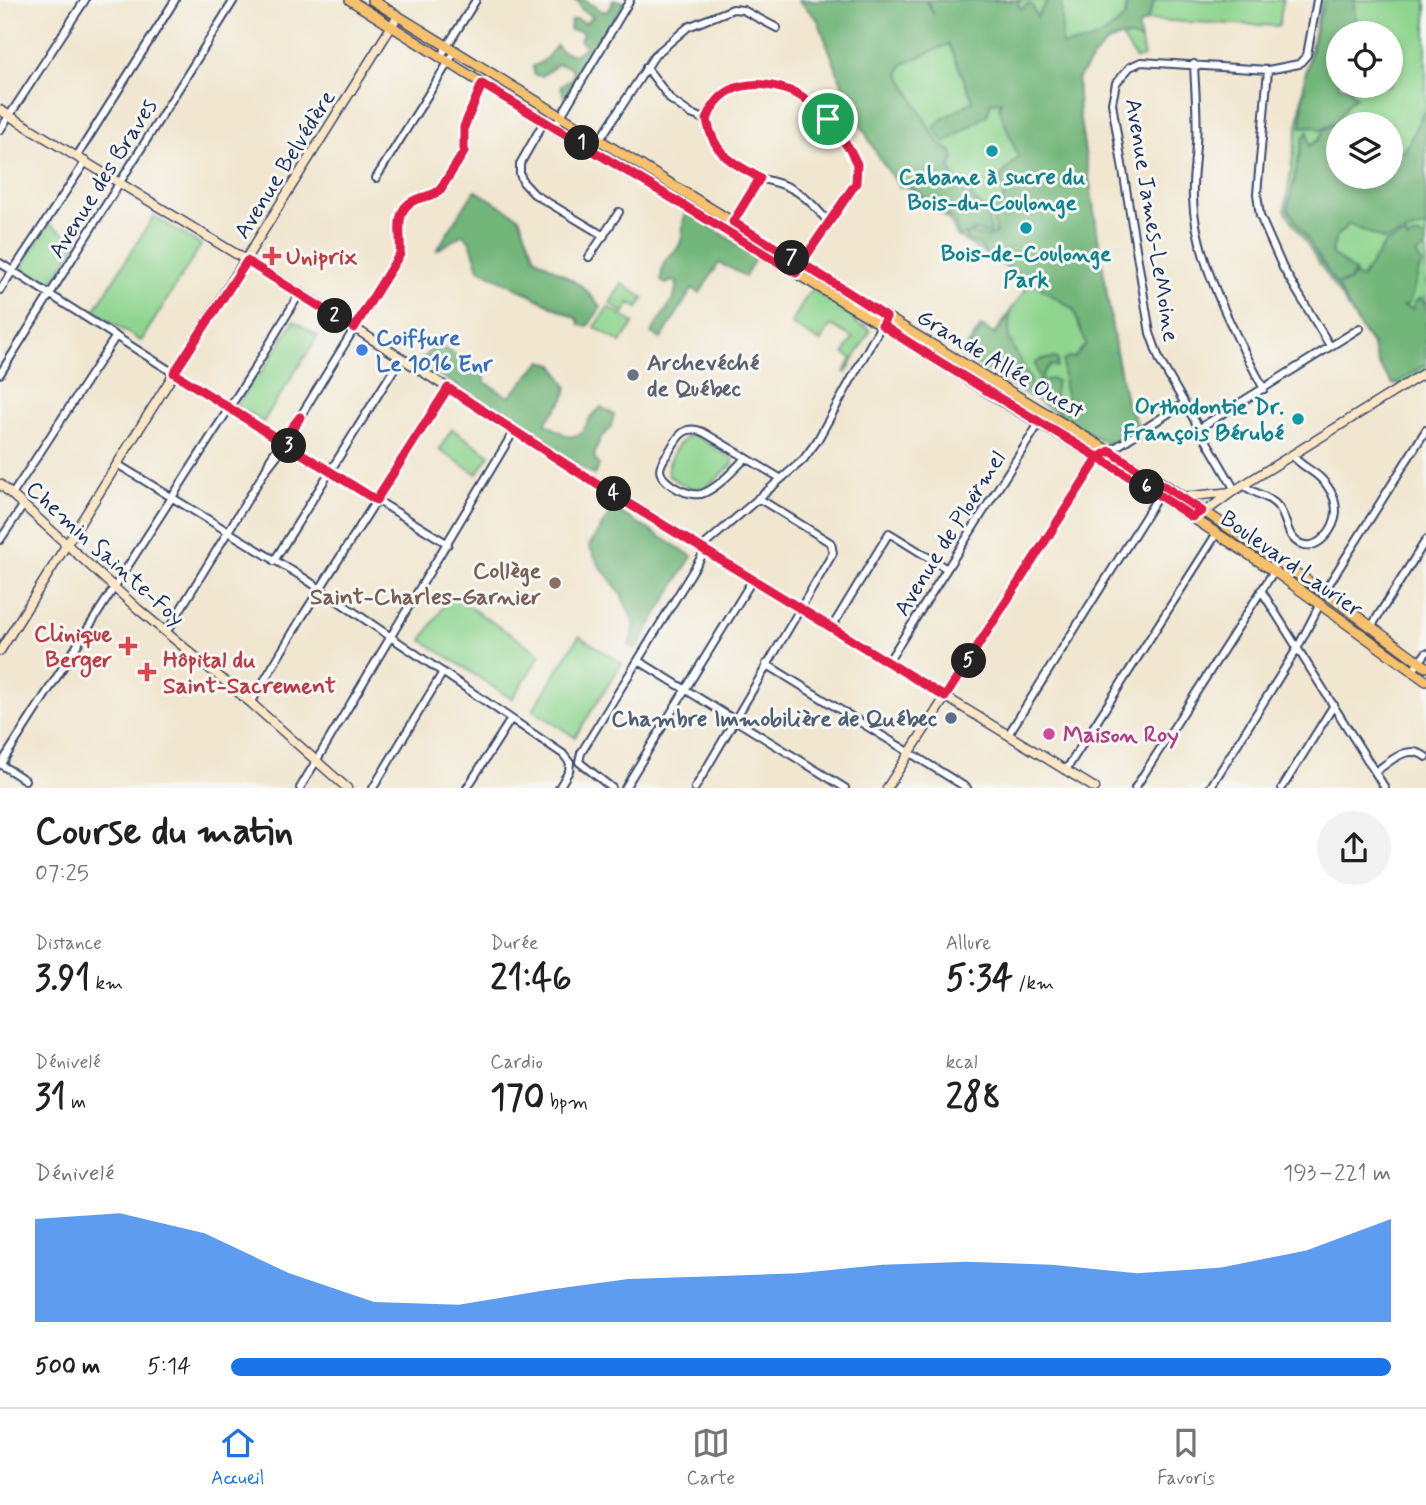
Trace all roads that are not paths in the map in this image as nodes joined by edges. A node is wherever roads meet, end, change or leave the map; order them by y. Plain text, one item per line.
1 (85, 0) edge
2 (175, 0) edge
3 (234, 0) edge
4 (350, 0) edge
5 (372, 0) edge
6 (476, 0) edge
7 (631, 0) edge
8 (1317, 0) edge
9 (398, 16) junction
10 (392, 26) junction
11 (777, 28) dead end
12 (452, 48) junction
13 (445, 59) junction
14 (1194, 64) junction
15 (646, 67) junction
16 (1268, 70) junction
17 (482, 84) junction
18 (0, 110) edge
19 (561, 115) junction
20 (9, 116) junction
21 (545, 120) junction
22 (707, 120) junction
23 (555, 126) junction
24 (0, 130) edge
25 (600, 139) junction
26 (593, 150) junction
27 (77, 156) junction
28 (86, 161) junction
29 (376, 178) dead end
30 (760, 178) junction
31 (121, 183) junction
32 (681, 189) junction
33 (675, 199) junction
34 (619, 212) dead end
35 (733, 222) junction
36 (829, 223) junction
37 (604, 236) junction
38 (589, 257) dead end
39 (247, 261) junction
40 (0, 263) edge
41 (801, 264) junction
42 (13, 271) junction
43 (796, 273) junction
44 (0, 290) edge
45 (300, 293) junction
46 (50, 294) junction
47 (884, 321) junction
48 (354, 328) junction
49 (1360, 328) dead end
50 (116, 336) junction
51 (1330, 346) junction
52 (401, 358) junction
53 (1426, 372) edge
54 (174, 373) junction
55 (0, 374) edge
56 (448, 388) junction
57 (1264, 389) junction
58 (1183, 404) junction
59 (228, 408) junction
60 (1040, 422) junction
61 (1198, 429) junction
62 (1426, 430) edge
63 (514, 431) junction
64 (284, 443) junction
65 (1110, 451) junction
66 (1292, 456) junction
67 (1099, 457) junction
68 (746, 458) junction
69 (117, 464) junction
70 (330, 472) junction
71 (780, 478) junction
72 (0, 484) edge
73 (1237, 489) junction
74 (12, 495) junction
75 (1159, 495) junction
76 (171, 497) junction
77 (1182, 497) junction
78 (758, 498) junction
79 (376, 500) junction
80 (23, 506) junction
81 (1202, 511) junction
82 (1192, 517) junction
83 (228, 532) junction
84 (1217, 533) junction
85 (0, 540) edge
86 (1426, 540) edge
87 (448, 544) junction
88 (66, 545) junction
89 (703, 549) junction
90 (274, 561) junction
91 (947, 569) junction
92 (1274, 571) junction
93 (753, 579) junction
94 (113, 588) junction
95 (1261, 590) junction
96 (320, 591) junction
97 (1324, 592) junction
98 (1320, 604) junction
99 (800, 608) junction
100 (832, 627) junction
101 (1371, 627) junction
102 (166, 633) junction
103 (391, 638) junction
104 (1298, 647) junction
105 (0, 651) edge
106 (1426, 653) edge
107 (639, 661) junction
108 (888, 662) junction
109 (766, 664) junction
110 (1423, 665) edge
111 (443, 672) junction
112 (1412, 673) junction
113 (1426, 681) edge
114 (685, 689) junction
115 (945, 697) junction
116 (251, 703) junction
117 (1334, 705) junction
118 (511, 719) junction
119 (734, 719) junction
120 (1008, 735) junction
121 (910, 752) junction
122 (1426, 757) edge
123 (316, 760) junction
124 (0, 764) edge
125 (1066, 771) junction
126 (1375, 772) junction
127 (25, 780) dead end
128 (300, 788) edge
129 (347, 788) edge
130 (373, 788) edge
131 (467, 788) edge
132 (559, 788) edge
133 (612, 788) edge
134 (625, 788) edge
135 (695, 788) edge
136 (845, 788) edge
137 (887, 788) edge
138 (967, 788) edge
139 (1095, 788) edge
140 (1135, 788) edge
141 (1210, 788) edge
142 (1282, 788) edge
143 (1385, 788) edge

1 - 20 street
2 - 27 street
3 - 31 street, Avenue des Braves
4 - 10 main road, Grande Allée Ouest
5 - 9 main road, Grande Allée Ouest
6 - 12 street
7 - 19 street
8 - 16 street, Avenue James-LeMoine
9 - 10 main road, Avenue Belvédère
9 - 12 main road, Grande Allée Ouest
10 - 13 main road, Grande Allée Ouest
10 - 39 main road, Avenue Belvédère
11 - 15 street
12 - 13 street
12 - 19 main road, Grande Allée Ouest
13 - 17 main road, Grande Allée Ouest
13 - 29 street
14 - 16 street, Avenue James-LeMoine
14 - 57 street
14 - 58 street, Avenue James-LeMoine
15 - 22 street
15 - 25 street
16 - 51 street
17 - 21 main road, Grande Allée Ouest
17 - 48 street
18 - 20 main road
19 - 23 street
19 - 25 main road, Grande Allée Ouest
20 - 24 street
20 - 27 main road
21 - 23 main road, Grande Allée Ouest
21 - 37 street
22 - 30 street
22 - 36 street
23 - 26 main road, Grande Allée Ouest
25 - 26 street
25 - 32 main road, Grande Allée Ouest
26 - 33 main road, Grande Allée Ouest
27 - 28 main road
28 - 31 main road
28 - 42 street
30 - 35 street
30 - 36 street
31 - 39 main road
31 - 46 street, Avenue des Braves
32 - 33 main road
32 - 35 main road, Grande Allée Ouest
33 - 43 main road, Grande Allée Ouest
34 - 37 street
35 - 41 main road, Grande Allée Ouest
36 - 41 street
37 - 38 street
39 - 45 main road
39 - 54 main road, Avenue Belvédère
40 - 42 street
41 - 43 street
41 - 47 main road, Grande Allée Ouest
42 - 44 street
42 - 46 street
43 - 47 main road, Grande Allée Ouest
45 - 48 main road
45 - 59 street
46 - 50 street
46 - 55 street, Avenue des Braves
47 - 60 main road, Grande Allée Ouest
47 - 65 main road, Grande Allée Ouest
47 - 71 street
48 - 52 main road
48 - 64 street
49 - 51 street
50 - 54 street
50 - 74 street
51 - 57 street
52 - 56 main road
52 - 70 street
53 - 66 main road
54 - 59 street
54 - 69 main road, Avenue Belvédère
56 - 63 main road
56 - 79 street
57 - 61 street
58 - 61 street, Avenue James-LeMoine
58 - 65 street
59 - 64 street
59 - 76 street
60 - 67 main road, Grande Allée Ouest
60 - 91 street, Avenue de Ploërmel
61 - 73 street, Avenue James-LeMoine
62 - 97 street
63 - 87 street
63 - 89 main road
64 - 70 street
64 - 83 street
65 - 67 main road
65 - 77 main road, Boulevard Laurier
66 - 73 main road
66 - 73 street
67 - 75 main road, Boulevard Laurier
67 - 115 main road
68 - 68 street
68 - 71 street
69 - 76 street
69 - 88 main road, Avenue Belvédère
70 - 79 street
70 - 90 street
71 - 78 street
72 - 74 main road, Chemin Sainte-Foy
73 - 77 main road
73 - 81 main road
74 - 80 main road, Chemin Sainte-Foy
75 - 82 main road, Boulevard Laurier
75 - 120 street
76 - 83 street
76 - 94 street
77 - 81 main road, Boulevard Laurier
78 - 89 street
78 - 99 street
79 - 87 street
79 - 96 street
80 - 85 street
80 - 88 main road, Chemin Sainte-Foy
81 - 82 main road
81 - 97 main road, Boulevard Laurier
82 - 84 main road, Boulevard Laurier
83 - 90 street
83 - 102 street
84 - 92 main road, Boulevard Laurier
84 - 125 street
86 - 101 street
87 - 103 street
88 - 94 main road, Chemin Sainte-Foy
88 - 105 main road, Avenue Belvédère
89 - 93 main road
89 - 107 street
90 - 96 street
91 - 100 street
91 - 108 street, Avenue de Ploërmel
92 - 95 street
92 - 98 main road, Boulevard Laurier
93 - 99 main road
93 - 114 street
94 - 102 main road, Chemin Sainte-Foy
94 - 124 street
95 - 104 street
95 - 140 street
96 - 103 street
96 - 116 street
97 - 101 main road, Boulevard Laurier
98 - 104 street
98 - 112 main road, Boulevard Laurier
99 - 100 main road
99 - 109 street
100 - 108 main road
101 - 110 main road, Boulevard Laurier
102 - 116 main road, Chemin Sainte-Foy
103 - 111 street
103 - 123 street
104 - 117 street
104 - 141 street
106 - 110 street
107 - 114 street
107 - 133 street
108 - 115 main road
109 - 119 street
109 - 121 street
110 - 112 street
111 - 118 street
111 - 130 street
112 - 113 main road, Boulevard Laurier
114 - 119 street
114 - 134 street
115 - 120 main road
115 - 121 main road
116 - 123 main road, Chemin Sainte-Foy
117 - 126 street
117 - 142 street
118 - 131 street
118 - 132 street
119 - 135 street
119 - 136 street
120 - 125 main road
121 - 137 main road
121 - 138 street
122 - 126 street
123 - 128 street
123 - 129 main road, Chemin Sainte-Foy
124 - 127 street
125 - 139 main road
126 - 143 street

